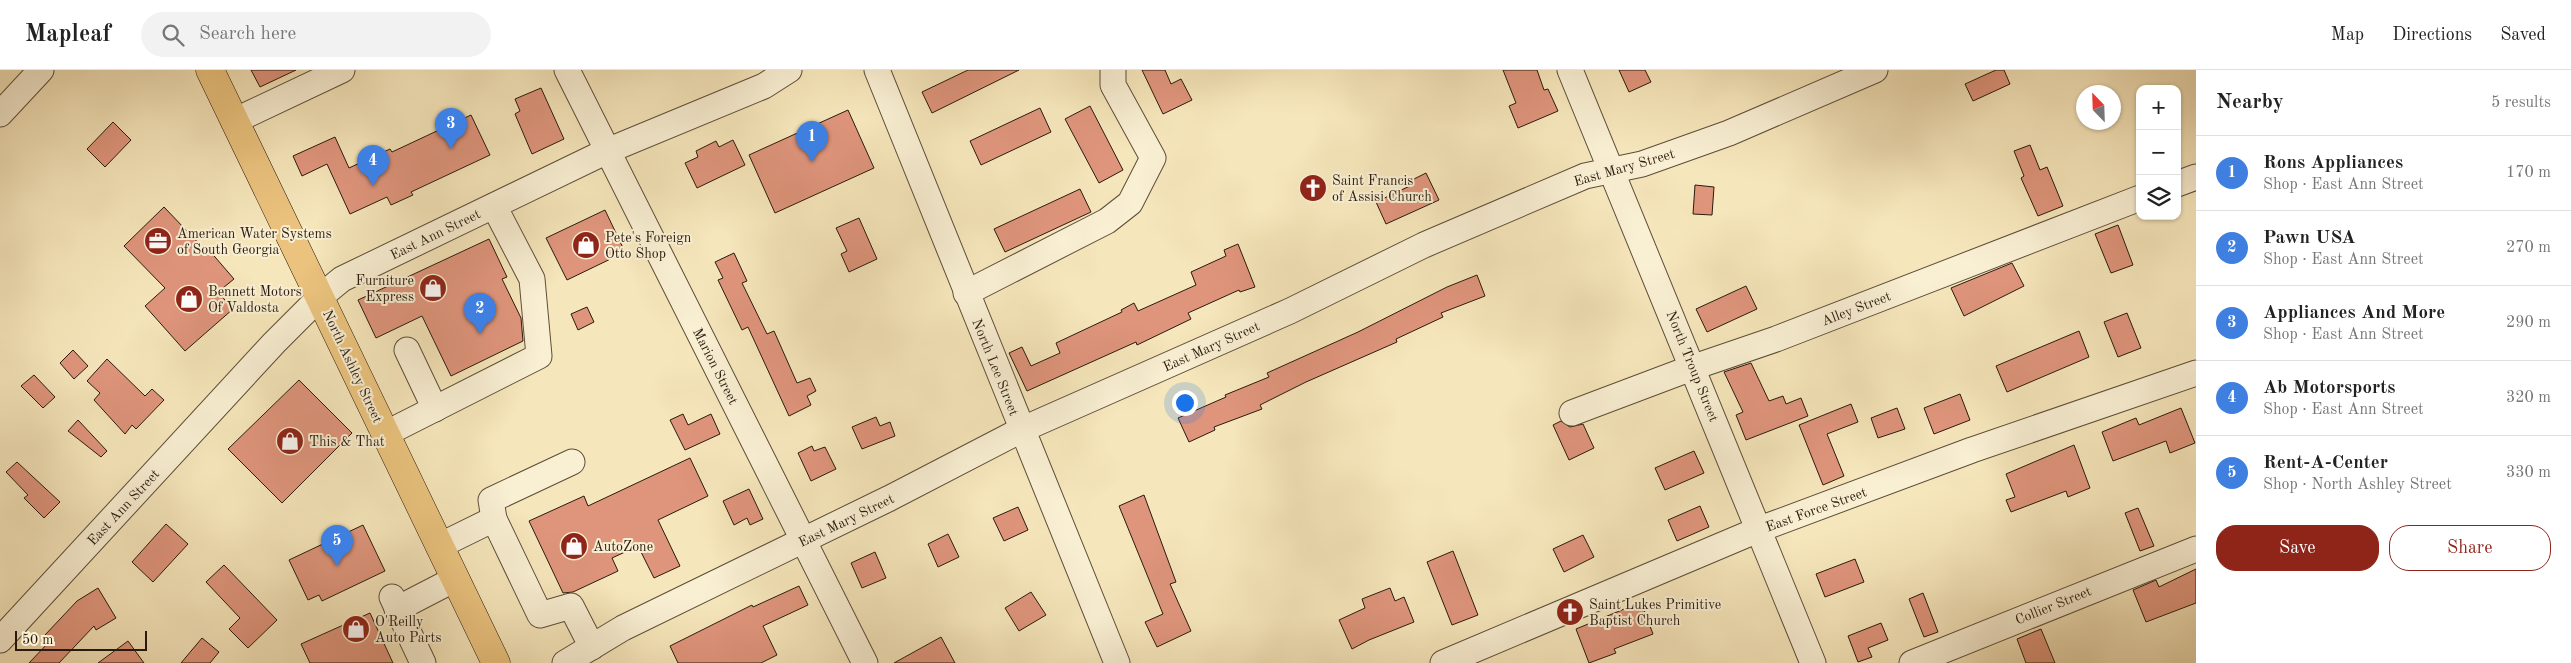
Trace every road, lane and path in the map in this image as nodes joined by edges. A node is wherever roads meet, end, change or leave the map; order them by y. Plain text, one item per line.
1 (41, 70) edge
2 (210, 70) edge
3 (316, 70) edge
4 (342, 70) edge
5 (567, 70) edge
6 (789, 70) edge
7 (1113, 70) edge
8 (1570, 70) edge
9 (1876, 70) edge
10 (884, 72) edge
11 (286, 97) junction
12 (0, 114) edge
13 (234, 121) junction
14 (607, 152) junction
15 (1610, 170) junction
16 (2196, 177) edge
17 (2181, 183) edge
18 (2136, 200) edge
19 (494, 206) junction
20 (966, 293) junction
21 (320, 297) junction
22 (407, 350) dead end
23 (1694, 367) junction
24 (2196, 373) edge
25 (435, 409) junction
26 (1572, 414) dead end
27 (1022, 430) junction
28 (385, 434) junction
29 (572, 462) dead end
30 (494, 519) junction
31 (1760, 529) junction
32 (805, 540) junction
33 (439, 546) junction
34 (2196, 549) edge
35 (455, 579) junction
36 (0, 640) edge
37 (592, 647) junction
38 (424, 663) edge
39 (496, 663) edge
40 (565, 663) edge
41 (865, 663) edge
42 (1118, 663) edge
43 (1443, 663) edge
44 (1813, 663) edge
45 (1912, 663) edge

1 - 12 street
2 - 13 main road, North Ashley Street
3 - 11 street
4 - 11 street
5 - 14 street, Marion Street
6 - 14 street, East Ann Street
7 - 20 street
8 - 15 street, North Troup Street
9 - 15 street, East Mary Street
10 - 20 street, North Lee Street
11 - 13 street
13 - 21 main road, North Ashley Street
14 - 19 street, East Ann Street
14 - 32 street, Marion Street
15 - 23 street, North Troup Street
15 - 27 street, East Mary Street
16 - 17 street
18 - 23 street, Alley Street
19 - 21 street, East Ann Street
19 - 25 street
20 - 27 street, North Lee Street
21 - 28 main road, North Ashley Street
21 - 36 street, East Ann Street
22 - 25 street
23 - 26 street, Alley Street
23 - 31 street, North Troup Street
24 - 31 street, East Force Street
25 - 28 street
27 - 32 street, East Mary Street
27 - 42 street, North Lee Street
28 - 33 main road, North Ashley Street
29 - 30 street
30 - 33 street
30 - 37 street
31 - 43 street, East Force Street
31 - 44 street, North Troup Street
32 - 37 street, East Mary Street
32 - 41 street, Marion Street
33 - 35 main road, North Ashley Street
34 - 45 street, Collier Street
35 - 38 street
35 - 39 main road, North Ashley Street
37 - 40 street, East Mary Street

